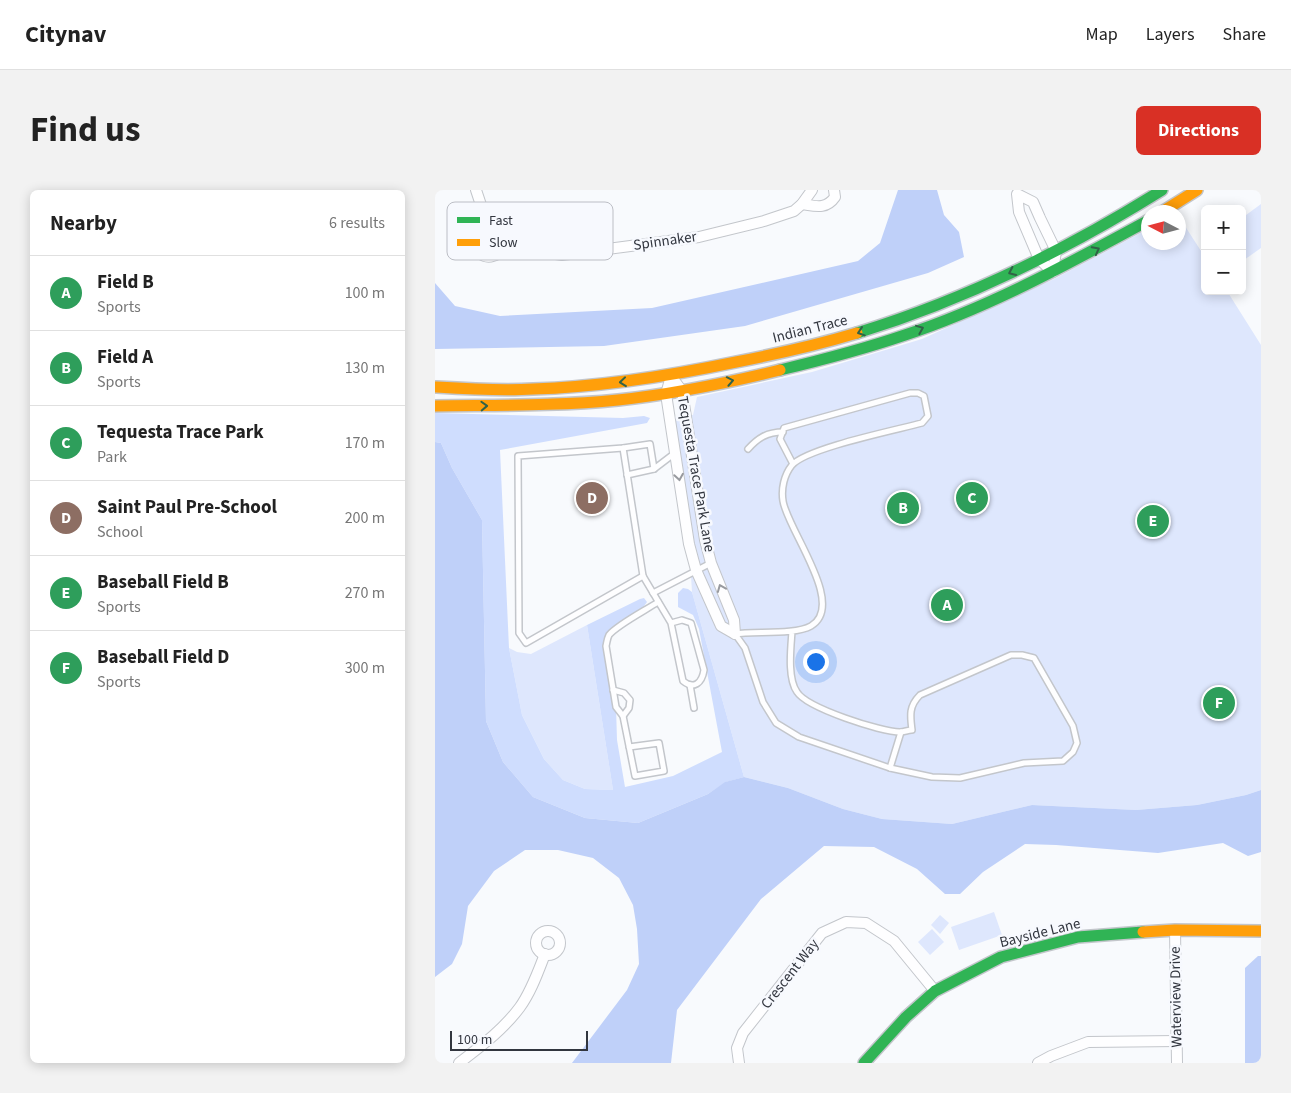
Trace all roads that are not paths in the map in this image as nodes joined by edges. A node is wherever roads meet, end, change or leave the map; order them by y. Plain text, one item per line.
1 (476, 190) edge
2 (812, 190) edge
3 (834, 190) edge
4 (1162, 190) edge
5 (1197, 190) edge
6 (1016, 191) edge
7 (480, 202) edge
8 (802, 204) junction
9 (1173, 205) edge
10 (1040, 218) junction
11 (1141, 224) edge
12 (1025, 225) junction
13 (613, 249) edge
14 (1056, 251) junction
15 (1039, 260) junction
16 (1053, 272) junction
17 (671, 376) junction
18 (435, 387) edge
19 (682, 391) junction
20 (666, 394) junction
21 (435, 406) edge
22 (783, 432) junction
23 (623, 448) junction
24 (748, 449) dead end
25 (675, 453) junction
26 (793, 464) junction
27 (654, 469) junction
28 (627, 474) junction
29 (711, 563) junction
30 (697, 570) junction
31 (643, 576) junction
32 (653, 593) junction
33 (658, 602) junction
34 (671, 623) junction
35 (791, 630) junction
36 (735, 634) junction
37 (690, 685) junction
38 (613, 690) junction
39 (694, 708) dead end
40 (623, 716) junction
41 (901, 732) junction
42 (629, 747) junction
43 (891, 768) junction
44 (1175, 930) junction
45 (1261, 931) edge
46 (545, 954) dead end
47 (935, 992) junction
48 (1177, 1041) junction
49 (459, 1063) edge
50 (739, 1063) edge
51 (864, 1063) edge
52 (1038, 1063) edge
53 (1177, 1063) edge

1 - 7 street, Spinnaker
2 - 8 street, Spinnaker
3 - 8 street
4 - 14 main road, Indian Trace
5 - 9 main road
6 - 10 street
6 - 12 street
8 - 13 street, Spinnaker
10 - 12 street
10 - 14 street
16 -> 11 main road
12 - 15 street
14 - 15 main road, Indian Trace
14 - 16 street
15 - 16 street
15 -> 17 main road, Indian Trace
19 -> 16 main road
17 -> 18 main road, Indian Trace
17 - 19 street, Tequesta Trace Park Lane
17 - 20 street, Tequesta Trace Park Lane
19 - 20 main road
19 - 29 street, Tequesta Trace Park Lane
21 -> 20 main road
20 - 25 street, Tequesta Trace Park Lane
22 - 24 lane
22 - 26 lane
22 - 26 lane
23 - 27 lane
23 - 28 lane
23 - 31 lane
25 - 27 lane
25 -> 30 street, Tequesta Trace Park Lane
26 - 35 lane
27 - 28 lane
28 - 31 lane
29 - 30 lane
36 -> 29 street, Tequesta Trace Park Lane
30 - 32 lane
30 - 36 street, Tequesta Trace Park Lane
31 - 32 lane
32 - 33 lane
33 - 34 lane
33 - 38 lane
34 - 37 lane
34 - 37 lane
35 - 36 lane
35 - 41 lane
36 - 43 lane
37 - 39 lane
38 - 40 lane
38 - 40 lane
40 - 42 lane
41 - 43 lane
41 - 43 lane
42 - 42 lane
44 - 45 main road, Bayside Lane
44 - 47 main road, Bayside Lane
44 - 48 street, Waterview Drive
46 - 49 street
47 - 50 street, Crescent Way
47 - 51 main road, Bayside Lane
48 - 52 street
48 - 53 street, Waterview Drive

